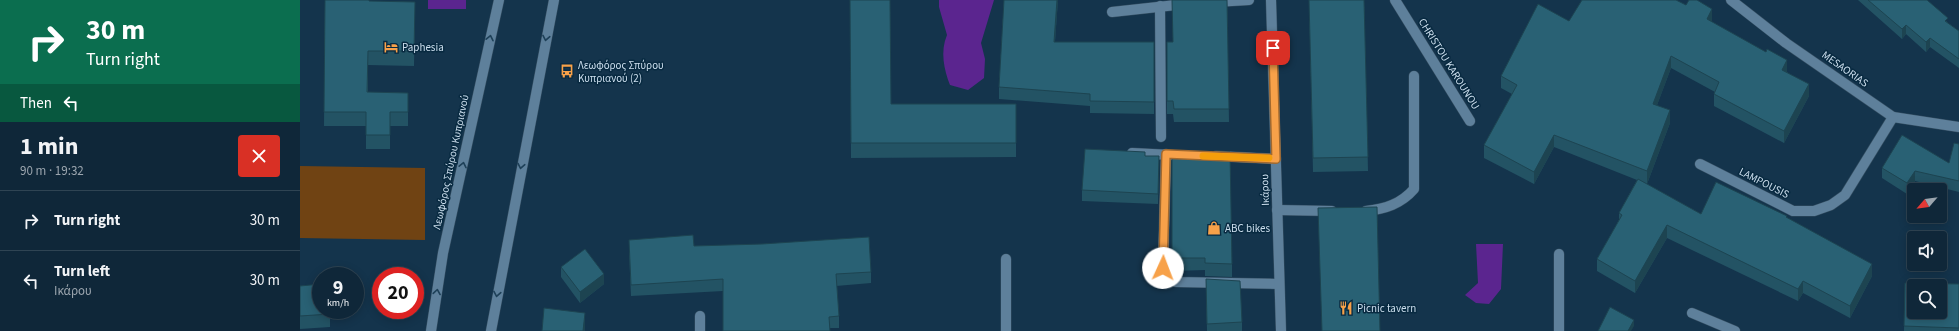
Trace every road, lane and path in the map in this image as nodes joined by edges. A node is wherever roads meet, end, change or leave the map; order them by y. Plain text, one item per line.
1 (499, 0) edge
2 (554, 0) edge
3 (1249, 0) edge
4 (1271, 0) edge
5 (1395, 0) edge
6 (1732, 0) edge
7 (1160, 6) junction
8 (1112, 12) dead end
9 (1414, 76) dead end
10 (1893, 117) junction
11 (1470, 121) dead end
12 (1959, 127) edge
13 (1161, 137) dead end
14 (1119, 152) edge
15 (1166, 154) junction
16 (1182, 155) edge
17 (1205, 156) edge
18 (1276, 159) junction
19 (1700, 164) dead end
20 (1277, 210) junction
21 (1559, 254) dead end
22 (1006, 259) dead end
23 (1279, 284) junction
24 (1692, 313) dead end
25 (700, 316) dead end
26 (432, 331) edge
27 (491, 331) edge
28 (700, 331) edge
29 (1006, 331) edge
30 (1281, 331) edge
31 (1560, 331) edge
32 (1735, 331) edge

26 -> 1 street, Λεωφόρος Σπύρου Κυπριανού
2 -> 27 street
3 - 7 street
4 - 18 street, Ικάρου
5 - 11 street, CHRISTOU KAROUNOU
6 - 10 street, MESAORIAS
7 - 8 street
7 - 13 street
9 - 20 street
10 - 12 street, MESAORIAS
10 - 19 street, LAMPOUSIS
14 - 15 street
15 - 16 street
15 - 23 street
17 - 18 street
18 - 20 street, Ικάρου
20 - 23 street, Ικάρου
21 - 31 street
22 - 29 street
23 - 30 street, Ικάρου
24 - 32 street
25 - 28 street

